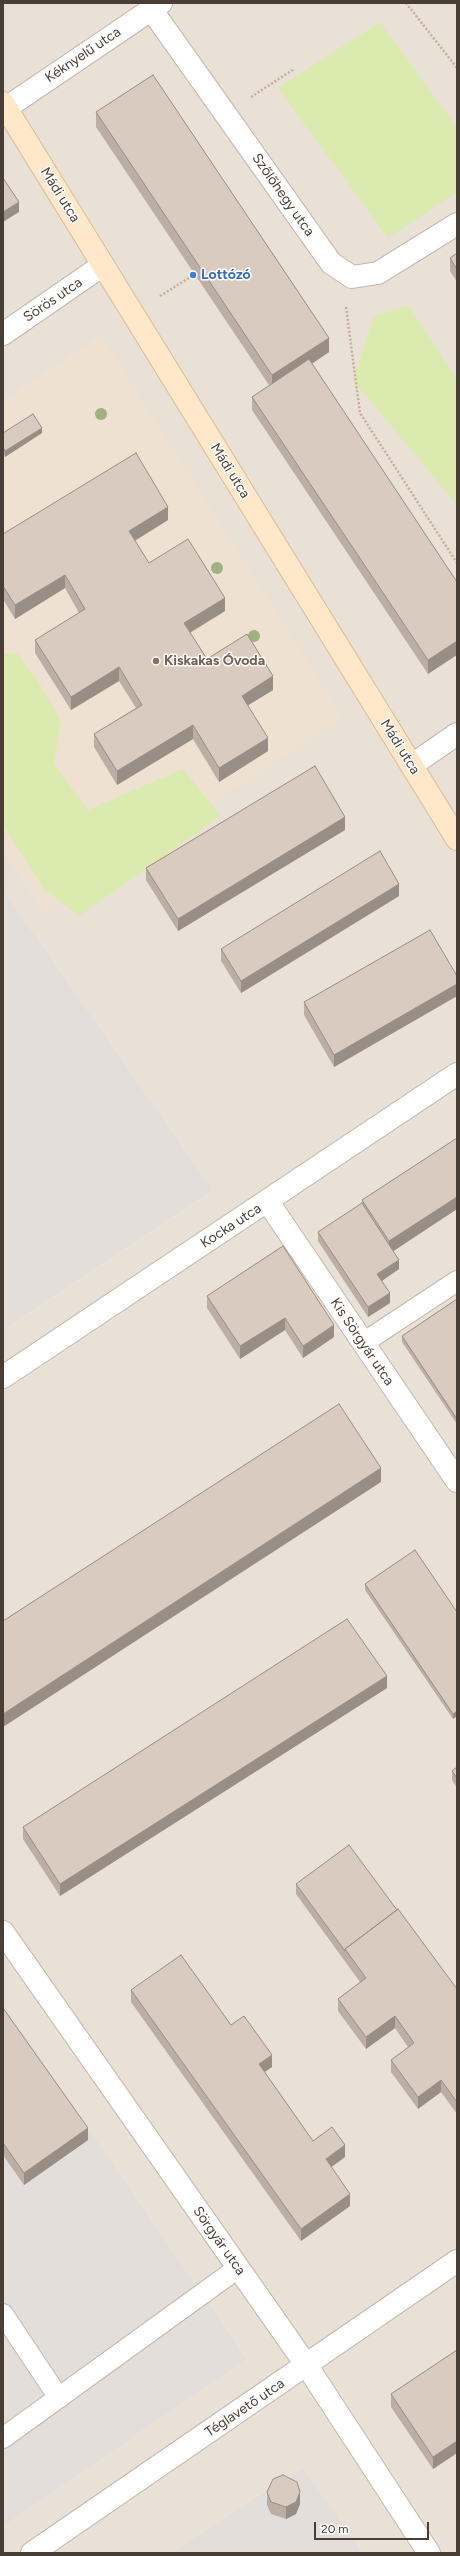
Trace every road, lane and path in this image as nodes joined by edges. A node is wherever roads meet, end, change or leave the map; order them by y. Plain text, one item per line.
1 (406, 3) edge
2 (156, 6) edge
3 (457, 68) edge
4 (294, 69) dead end
5 (4, 105) edge
6 (226, 114) junction
7 (457, 224) edge
8 (103, 265) junction
9 (192, 276) edge
10 (157, 298) dead end
11 (345, 299) dead end
12 (3, 334) edge
13 (457, 563) edge
14 (457, 734) edge
15 (412, 765) junction
16 (457, 839) edge
17 (457, 1074) edge
18 (268, 1202) junction
19 (457, 1281) edge
20 (363, 1343) junction
21 (3, 1376) edge
22 (457, 1481) edge
23 (3, 1932) edge
24 (457, 2261) edge
25 (238, 2268) junction
26 (3, 2314) edge
27 (307, 2366) junction
28 (59, 2398) junction
29 (3, 2438) edge
30 (32, 2553) edge
31 (429, 2553) edge

1 - 3 path
2 - 5 street, Kéknyelű utca
2 - 6 street, Szőlőhegy utca
4 - 6 path
5 - 8 street, Mádi utca
6 - 7 street, Szőlőhegy utca
8 - 12 street, Sörös utca
8 - 15 street, Mádi utca
9 - 10 path
11 - 13 path
14 - 15 street
15 - 16 street, Mádi utca
17 - 18 street, Kocka utca
18 - 20 street, Kis Sörgyár utca
18 - 21 street, Kocka utca
19 - 20 lane
20 - 22 street, Kis Sörgyár utca
23 - 25 street, Sörgyár utca
24 - 27 street, Téglavető utca
25 - 27 street, Sörgyár utca
25 - 28 lane
26 - 28 lane
27 - 30 street, Téglavető utca
27 - 31 street, Sörgyár utca
28 - 29 lane

